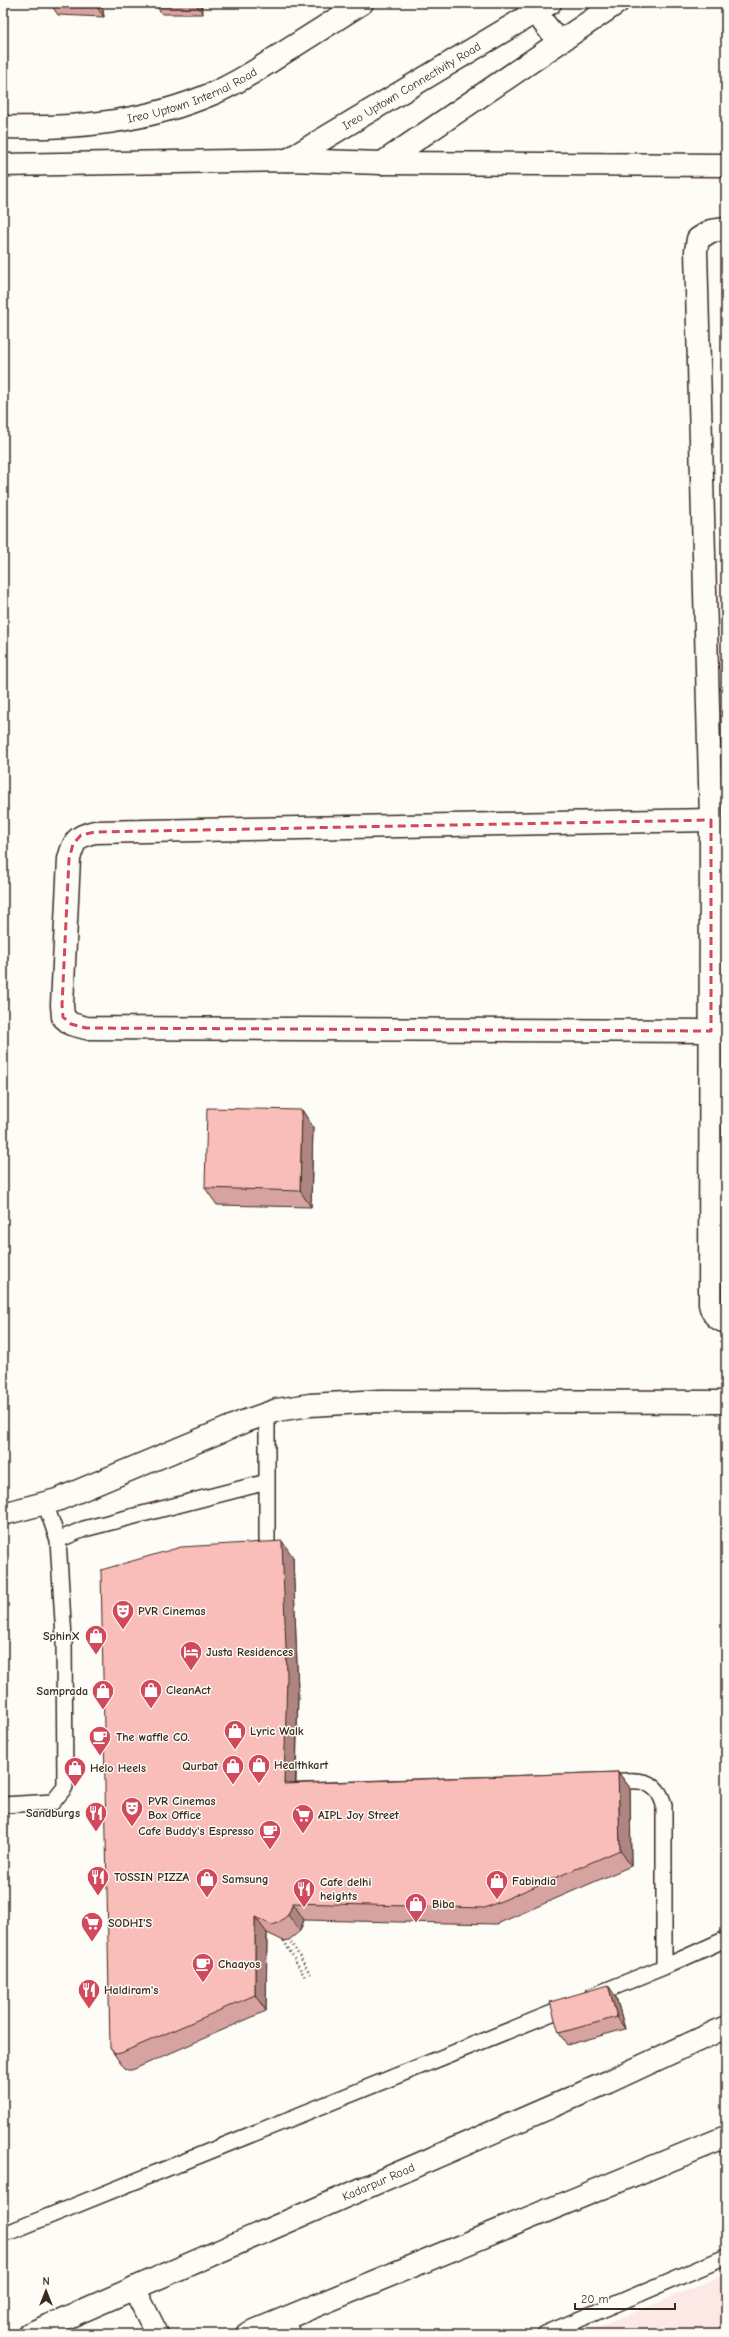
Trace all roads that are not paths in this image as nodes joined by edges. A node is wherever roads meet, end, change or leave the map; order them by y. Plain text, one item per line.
1 (362, 3) edge
2 (538, 6) edge
3 (606, 6) edge
4 (339, 9) edge
5 (559, 42) junction
6 (3, 127) edge
7 (288, 160) junction
8 (382, 163) junction
9 (3, 165) edge
10 (726, 165) edge
11 (726, 229) edge
12 (711, 820) junction
13 (711, 1031) junction
14 (726, 1322) edge
15 (726, 1402) edge
16 (267, 1414) junction
17 (267, 1482) junction
18 (45, 1503) junction
19 (3, 1514) edge
20 (58, 1540) junction
21 (267, 1576) edge
22 (591, 1782) edge
23 (3, 1805) edge
24 (726, 1939) edge
25 (664, 1967) junction
26 (726, 2027) edge
27 (726, 2137) edge
28 (3, 2233) edge
29 (726, 2257) edge
30 (134, 2288) junction
31 (289, 2326) edge
32 (29, 2334) edge
33 (156, 2334) edge
34 (247, 2334) edge
35 (545, 2334) edge

1 - 4 street, Ireo Uptown Internal Road
2 - 5 street, Ireo Uptown Connectivity Road
2 - 7 street, Ireo Uptown Connectivity Road
3 - 5 street
4 - 6 street, Ireo Uptown Internal Road
5 - 8 street
7 - 8 street
7 - 9 street
8 - 10 street
11 - 12 street
12 - 13 street
12 - 13 street
13 - 14 street
15 - 16 street
16 - 17 lane
16 - 18 street
17 - 20 lane
17 - 21 lane
18 - 19 street
18 - 20 lane
20 - 23 lane
22 - 25 lane
24 - 25 lane
25 - 28 lane
26 - 30 street, Kadarpur Road
27 - 31 street
29 - 35 lane
30 - 32 street, Kadarpur Road
30 - 33 street
31 - 34 street

